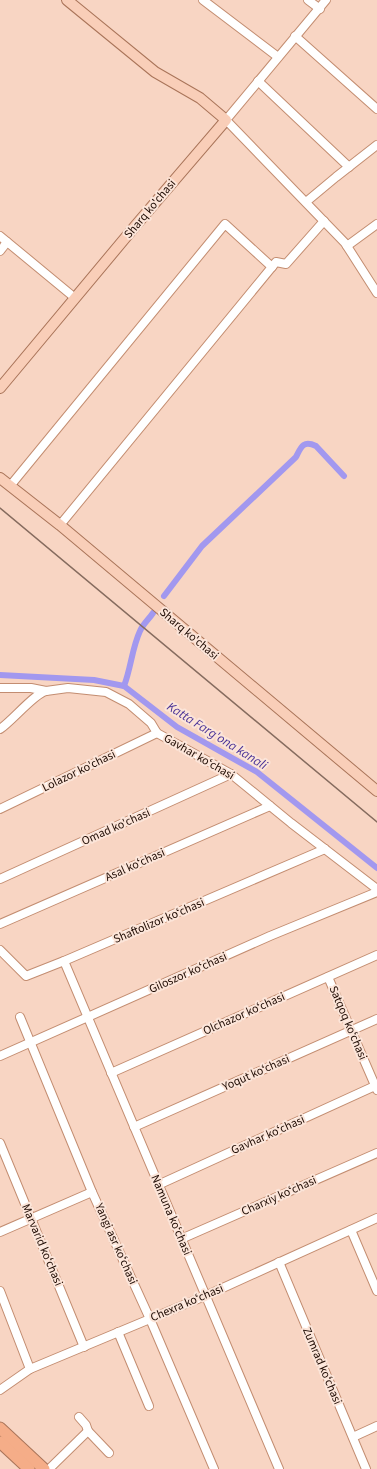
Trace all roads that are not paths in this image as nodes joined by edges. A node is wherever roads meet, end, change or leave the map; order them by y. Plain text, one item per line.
1 (67, 0) edge
2 (203, 0) edge
3 (308, 0) edge
4 (326, 0) edge
5 (320, 9) junction
6 (295, 36) junction
7 (278, 57) junction
8 (258, 81) junction
9 (377, 109) edge
10 (226, 120) junction
11 (377, 145) edge
12 (349, 167) junction
13 (306, 202) junction
14 (324, 221) junction
15 (377, 224) edge
16 (0, 236) edge
17 (7, 242) junction
18 (347, 246) junction
19 (0, 251) edge
20 (272, 267) junction
21 (377, 293) edge
22 (75, 298) junction
23 (0, 388) edge
24 (0, 478) edge
25 (10, 486) junction
26 (60, 525) junction
27 (0, 688) edge
28 (46, 691) junction
29 (0, 729) edge
30 (157, 733) junction
31 (231, 774) junction
32 (377, 791) edge
33 (270, 806) junction
34 (0, 809) edge
35 (325, 849) junction
36 (0, 880) edge
37 (377, 889) edge
38 (377, 892) edge
39 (0, 924) edge
40 (0, 950) edge
41 (377, 955) edge
42 (64, 961) junction
43 (328, 977) junction
44 (20, 1017) dead end
45 (86, 1017) junction
46 (377, 1019) edge
47 (351, 1031) junction
48 (31, 1042) junction
49 (0, 1056) edge
50 (111, 1072) junction
51 (376, 1088) edge
52 (134, 1127) junction
53 (0, 1143) edge
54 (377, 1153) edge
55 (158, 1185) junction
56 (92, 1192) junction
57 (377, 1218) edge
58 (31, 1220) junction
59 (351, 1230) junction
60 (0, 1232) edge
61 (181, 1239) junction
62 (279, 1262) junction
63 (0, 1291) edge
64 (377, 1291) edge
65 (205, 1296) junction
66 (150, 1319) junction
67 (118, 1332) junction
68 (84, 1346) junction
69 (30, 1369) junction
70 (0, 1390) edge
71 (149, 1406) dead end
72 (79, 1417) dead end
73 (377, 1426) edge
74 (0, 1428) edge
75 (88, 1431) junction
76 (352, 1437) junction
77 (0, 1442) edge
78 (109, 1453) dead end
79 (28, 1469) edge
80 (44, 1469) edge
81 (49, 1469) edge
82 (214, 1469) edge
83 (279, 1469) edge
84 (366, 1469) edge

1 - 10 main road
2 - 7 street
3 - 5 street
4 - 5 street, Sharq ko'chasi
5 - 6 street, Sharq ko'chasi
6 - 7 street, Sharq ko'chasi
6 - 9 street
7 - 8 street, Sharq ko'chasi
8 - 10 street, Sharq ko'chasi
8 - 12 street
10 - 13 street
10 - 22 main road, Sharq ko'chasi
11 - 12 street
12 - 13 street
13 - 14 street
14 - 18 street
14 - 20 street
15 - 18 street
16 - 17 street
17 - 19 street
17 - 22 street
18 - 21 street
20 - 25 street
20 - 26 street
22 - 23 main road, Sharq ko'chasi
24 - 25 main road, Sharq ko'chasi
25 - 26 main road, Sharq ko'chasi
26 - 32 main road, Sharq ko'chasi
27 - 28 street, Gavhar koʻchasi
28 - 29 street
28 - 30 street, Gavhar koʻchasi
30 - 31 street, Gavhar koʻchasi
30 - 34 street, Lolazor ko'chasi
31 - 33 street, Gavhar koʻchasi
31 - 36 street, Omad ko'chasi
33 - 35 street, Gavhar koʻchasi
33 - 39 street, Asal koʻchasi
35 - 37 street, Gavhar koʻchasi
35 - 42 street, Shaftolizor koʻchasi
38 - 45 street, Giloszor koʻchasi
40 - 42 street, Shaftolizor koʻchasi
41 - 43 street, Olchazor koʻchasi
42 - 45 street, Namuna koʻchasi
43 - 47 street, Satqoq koʻchasi
43 - 50 street, Olchazor koʻchasi
44 - 48 street, Yangi asr koʻchasi
45 - 48 street, Giloszor koʻchasi
45 - 50 street, Namuna koʻchasi
46 - 47 street, Yoqut koʻchasi
47 - 51 street, Satqoq koʻchasi
47 - 52 street, Yoqut koʻchasi
48 - 49 street, Giloszor koʻchasi
48 - 56 street, Yangi asr koʻchasi
50 - 52 street, Namuna koʻchasi
51 - 55 street, Gavhar koʻchasi
52 - 55 street, Namuna koʻchasi
53 - 58 street, Marvarid koʻchasi
54 - 61 street, Charxiy koʻchasi
55 - 61 street, Namuna koʻchasi
56 - 58 street
56 - 66 street, Yangi asr koʻchasi
57 - 59 street, Chexra koʻchasi
58 - 60 street
58 - 68 street, Marvarid koʻchasi
59 - 62 street, Chexra koʻchasi
59 - 64 street
61 - 65 street, Namuna koʻchasi
62 - 65 street, Chexra koʻchasi
62 - 76 street, Zumrad koʻchasi
63 - 69 street
65 - 66 street, Chexra koʻchasi
65 - 83 street, Namuna koʻchasi
66 - 67 street, Chexra koʻchasi
66 - 82 street, Yangi asr koʻchasi
67 - 68 street, Chexra koʻchasi
67 - 71 street
68 - 69 street, Chexra koʻchasi
69 - 70 street, Chexra koʻchasi
72 - 75 street
73 - 76 street
74 - 80 highway
75 - 78 street
75 - 81 street
76 - 84 street, Zumrad koʻchasi
77 - 79 highway

